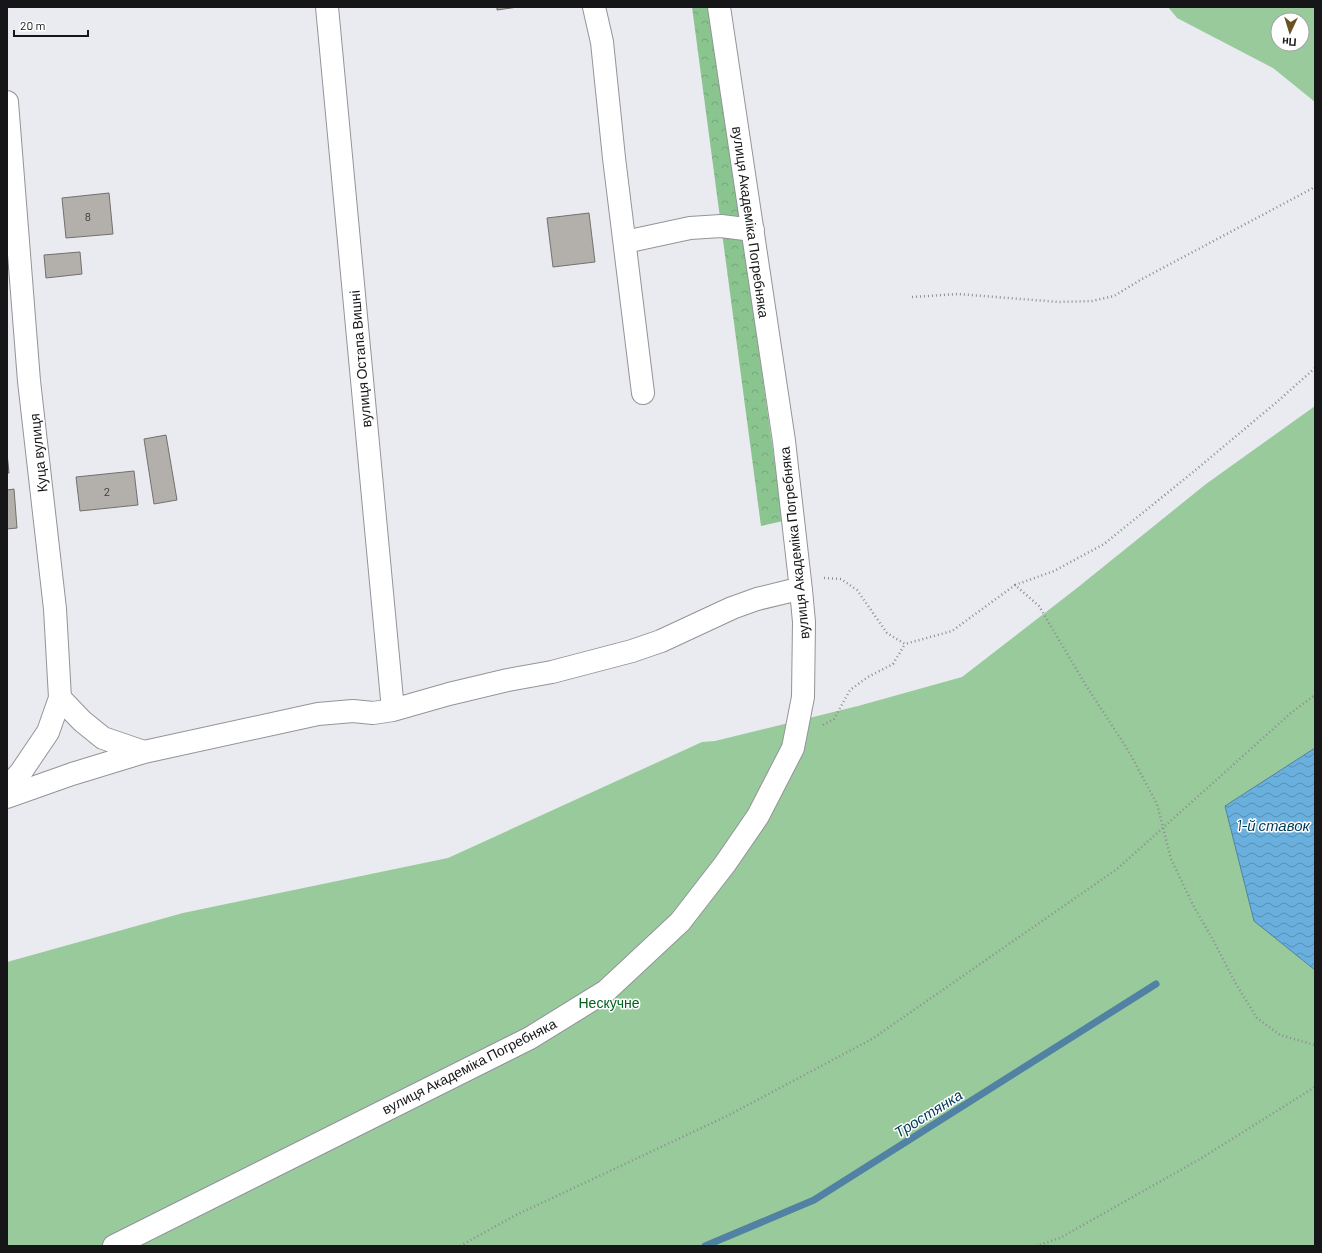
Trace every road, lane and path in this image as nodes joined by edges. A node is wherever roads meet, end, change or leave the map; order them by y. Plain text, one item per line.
1 (327, 7) edge
2 (594, 7) edge
3 (719, 7) edge
4 (7, 102) edge
5 (1315, 187) edge
6 (753, 230) junction
7 (625, 242) junction
8 (912, 298) dead end
9 (1315, 368) edge
10 (643, 394) dead end
11 (1015, 585) junction
12 (801, 590) junction
13 (905, 644) junction
14 (1315, 695) edge
15 (60, 698) junction
16 (393, 710) junction
17 (794, 739) junction
18 (144, 752) junction
19 (7, 788) edge
20 (7, 797) edge
21 (1163, 828) junction
22 (1315, 1045) edge
23 (1315, 1087) edge
24 (114, 1246) edge
25 (460, 1246) edge
26 (1036, 1246) edge

1 - 16 street, вулиця Остапа Вишні
2 - 7 street
3 - 6 street, вулиця Академіка Погребняка
4 - 15 street, Куца вулиця
5 - 8 path
6 - 7 street
6 - 12 street, вулиця Академіка Погребняка
7 - 10 street
9 - 11 path
11 - 13 path
11 - 21 path
12 - 13 path
12 - 16 street
12 - 17 street, вулиця Академіка Погребняка
13 - 17 path
14 - 21 path
15 - 18 street
15 - 19 street, Куца вулиця
16 - 18 street
17 - 24 street, вулиця Академіка Погребняка
18 - 20 street
21 - 22 path
21 - 25 path
23 - 26 path

